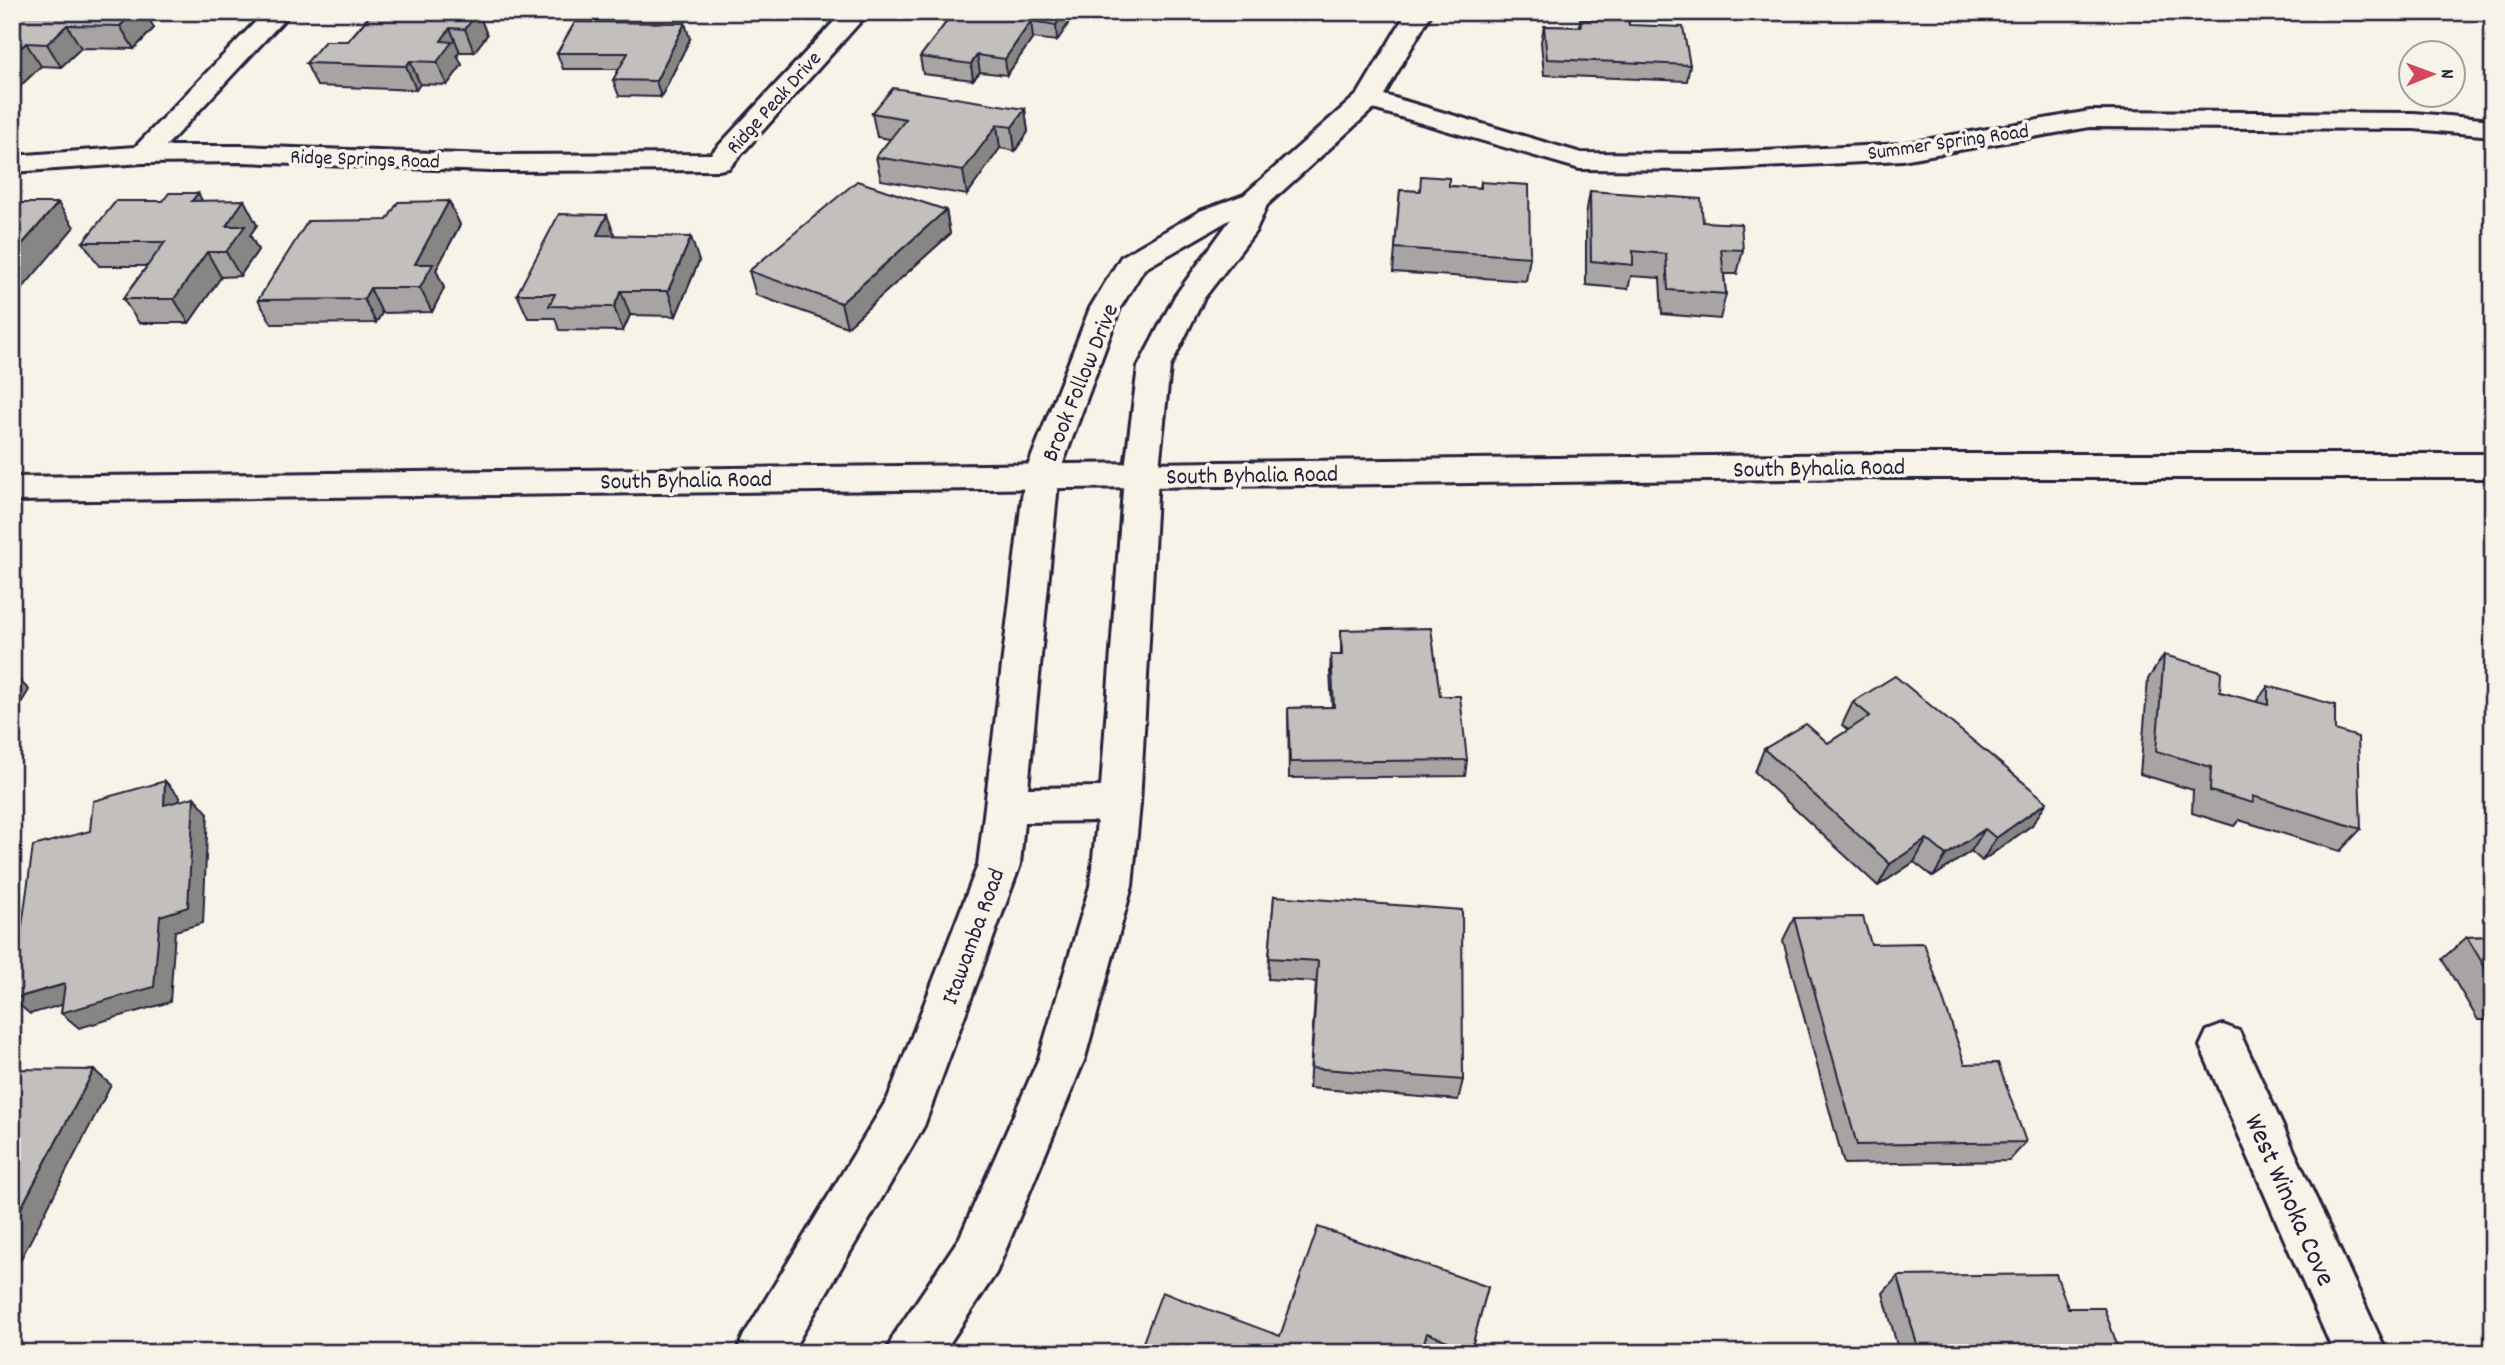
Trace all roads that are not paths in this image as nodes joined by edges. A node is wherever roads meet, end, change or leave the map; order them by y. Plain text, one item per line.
1 (279, 12) edge
2 (857, 12) edge
3 (1420, 12) edge
4 (1368, 99) junction
5 (2493, 128) edge
6 (143, 155) junction
7 (719, 162) joint
8 (12, 164) edge
9 (1254, 201) junction
10 (2493, 466) edge
11 (1042, 474) junction
12 (1141, 476) junction
13 (12, 489) edge
14 (1120, 804) junction
15 (1006, 805) junction
16 (2223, 1046) dead end
17 (762, 1353) edge
18 (912, 1353) edge
19 (2361, 1353) edge

1 - 6 street
2 - 7 street, Ridge Peak Drive
3 - 4 street, Brook Follow Drive
4 - 5 street, Summer Spring Road
4 - 9 street, Brook Follow Drive
6 - 7 street, Ridge Springs Road
6 - 8 street, Ridge Springs Road
9 - 11 street, Brook Follow Drive
9 - 12 street, Brook Follow Drive
10 - 12 street, South Byhalia Road
11 - 12 street, South Byhalia Road
11 - 13 street, South Byhalia Road
11 - 15 street, Itawamba Road
12 - 14 street
14 - 15 street
14 - 18 street
15 - 17 street, Itawamba Road
16 - 19 street, West Winoka Cove

